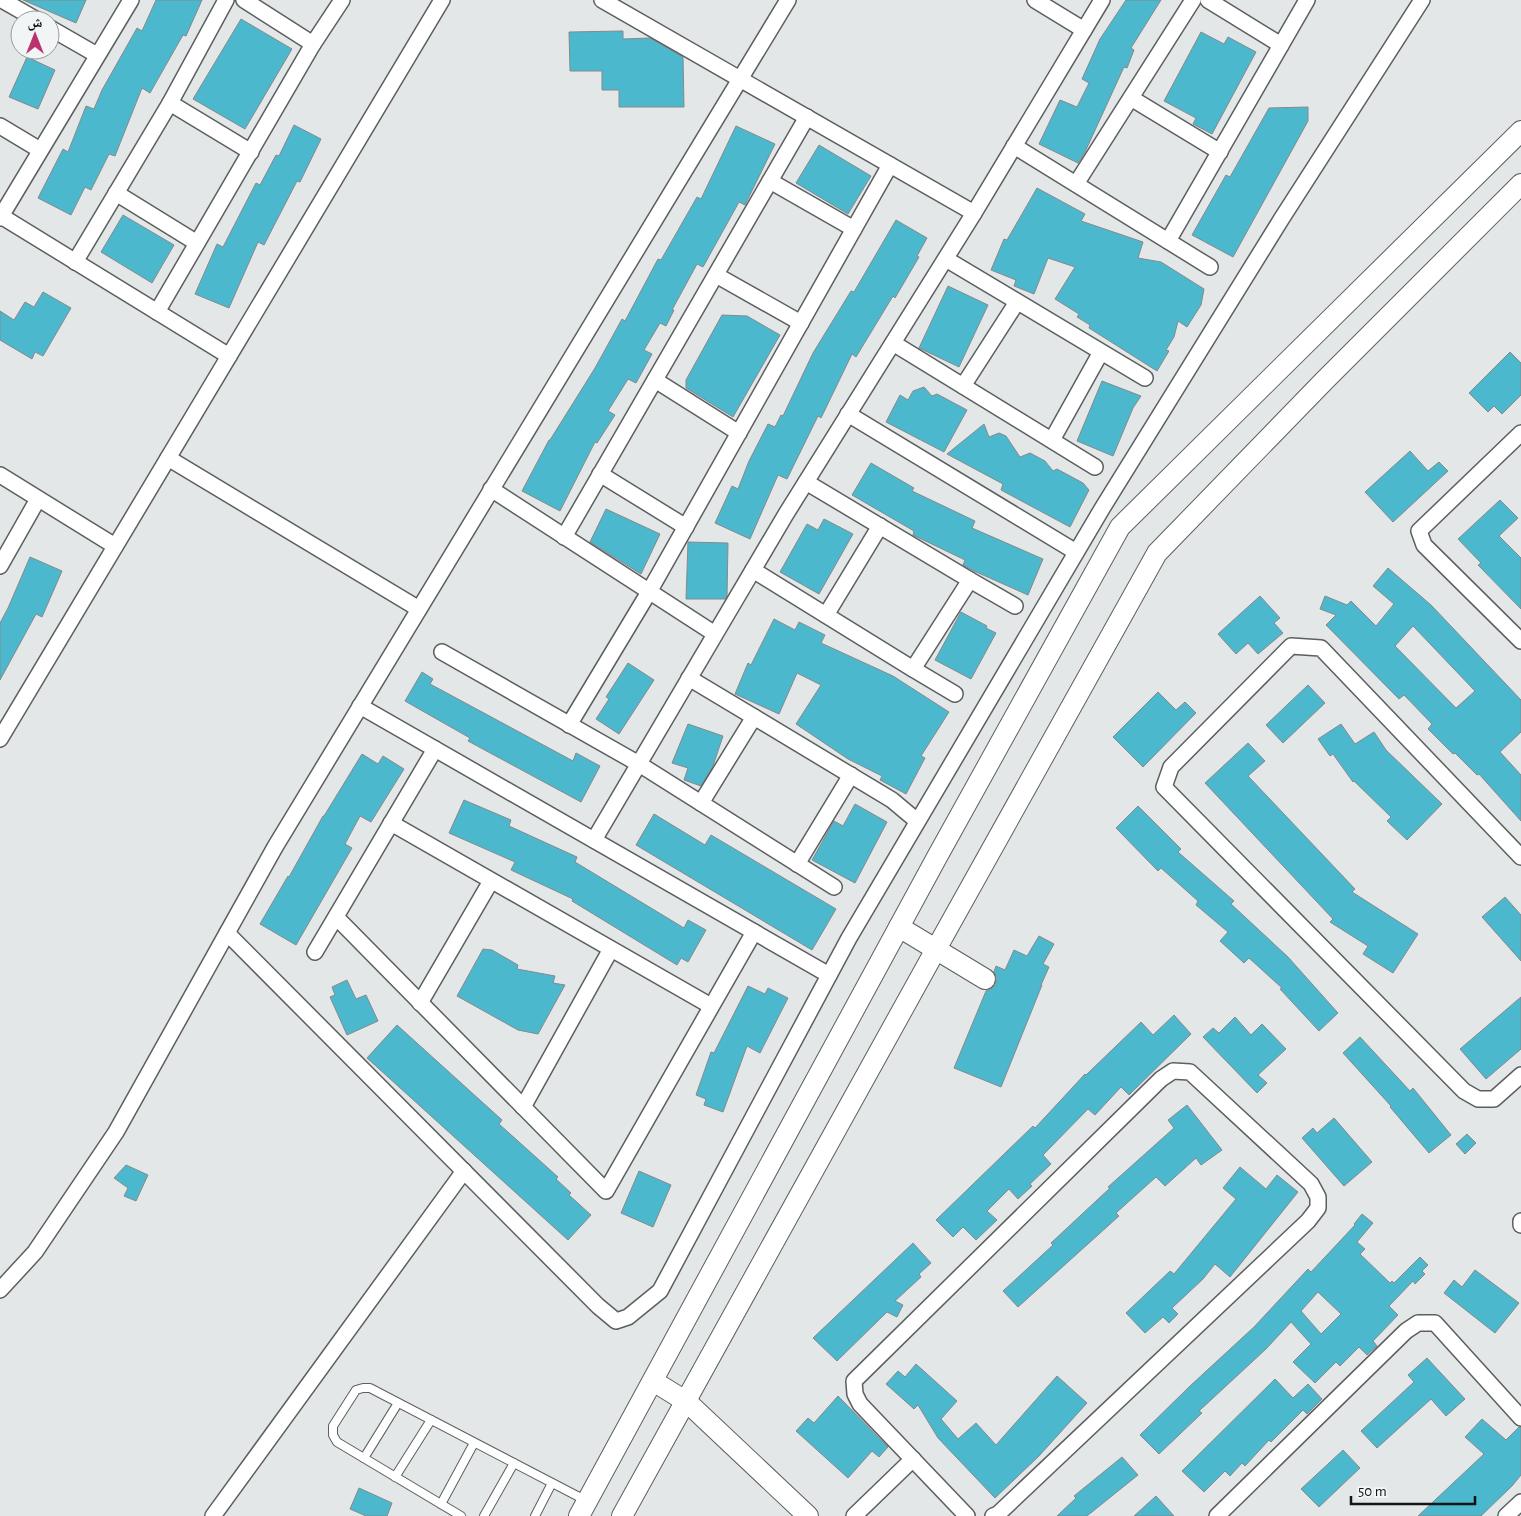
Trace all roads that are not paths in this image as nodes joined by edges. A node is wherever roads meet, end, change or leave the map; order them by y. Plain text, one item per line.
1 (2, 0) edge
2 (131, 0) edge
3 (226, 0) edge
4 (244, 0) edge
5 (342, 0) edge
6 (442, 0) edge
7 (602, 0) edge
8 (1035, 0) edge
9 (1102, 0) edge
10 (1193, 0) edge
11 (1208, 0) edge
12 (1307, 0) edge
13 (1422, 0) edge
14 (782, 2) edge
15 (20, 10) edge
16 (1084, 30) junction
17 (60, 34) edge
18 (313, 44) junction
19 (1281, 45) junction
20 (97, 56) junction
21 (740, 79) junction
22 (1130, 98) junction
23 (170, 103) junction
24 (807, 117) junction
25 (0, 126) edge
26 (1521, 132) edge
27 (1014, 146) junction
28 (40, 150) junction
29 (251, 152) junction
30 (1220, 152) junction
31 (890, 165) junction
32 (770, 181) junction
33 (1076, 184) junction
34 (1521, 184) edge
35 (116, 193) junction
36 (974, 213) junction
37 (1, 217) edge
38 (854, 229) junction
39 (1168, 241) junction
40 (197, 243) junction
41 (946, 259) junction
42 (75, 262) junction
43 (1210, 267) dead end
44 (716, 275) junction
45 (1017, 302) junction
46 (157, 312) junction
47 (801, 323) junction
48 (893, 343) junction
49 (1101, 352) junction
50 (229, 356) junction
51 (1145, 378) dead end
52 (655, 380) junction
53 (963, 386) junction
54 (848, 414) junction
55 (1521, 433) edge
56 (739, 434) junction
57 (1052, 440) junction
58 (168, 458) junction
59 (1094, 467) dead end
60 (600, 474) junction
61 (0, 476) edge
62 (806, 482) junction
63 (491, 489) junction
64 (38, 499) junction
65 (880, 526) junction
66 (686, 527) junction
67 (564, 537) junction
68 (116, 546) junction
69 (1076, 552) junction
70 (0, 565) edge
71 (752, 570) junction
72 (970, 580) junction
73 (649, 592) junction
74 (1015, 606) dead end
75 (419, 609) junction
76 (826, 616) junction
77 (715, 634) junction
78 (1521, 641) edge
79 (442, 652) dead end
80 (913, 669) junction
81 (689, 678) junction
82 (681, 693) junction
83 (714, 693) junction
84 (955, 694) dead end
85 (360, 706) junction
86 (754, 717) junction
87 (569, 725) junction
88 (0, 738) edge
89 (435, 749) junction
90 (639, 764) junction
91 (851, 775) junction
92 (702, 804) junction
93 (918, 821) junction
94 (391, 823) junction
95 (594, 840) junction
96 (1521, 857) edge
97 (798, 864) junction
98 (491, 881) junction
99 (834, 887) dead end
100 (336, 918) junction
101 (899, 927) junction
102 (754, 932) junction
103 (227, 933) junction
104 (611, 949) junction
105 (936, 949) junction
106 (315, 952) dead end
107 (829, 975) junction
108 (985, 979) dead end
109 (420, 1003) junction
110 (711, 1006) junction
111 (1521, 1075) edge
112 (523, 1107) junction
113 (464, 1171) junction
114 (1521, 1221) edge
115 (1521, 1226) edge
116 (0, 1290) edge
117 (653, 1381) junction
118 (687, 1402) junction
119 (398, 1403) junction
120 (1521, 1418) edge
121 (431, 1420) junction
122 (474, 1443) junction
123 (364, 1458) junction
124 (912, 1459) junction
125 (514, 1463) junction
126 (396, 1477) junction
127 (552, 1483) junction
128 (1521, 1502) edge
129 (441, 1504) junction
130 (583, 1509) edge
131 (213, 1516) edge
132 (461, 1516) edge
133 (484, 1516) edge
134 (535, 1516) edge
135 (622, 1516) edge
136 (808, 1516) edge
137 (854, 1516) edge
138 (967, 1516) edge
139 (993, 1516) edge
140 (1218, 1516) edge
141 (1506, 1516) edge

1 - 15 street
2 - 20 street
3 - 23 street
4 - 18 street
5 - 18 street
6 - 50 street
7 - 21 street
8 - 16 street
9 - 16 street
10 - 22 street
11 - 19 street
12 - 19 street
13 - 69 street
14 - 21 street
16 - 27 street
17 - 20 street
18 - 29 street
19 - 30 street
20 - 28 street
21 - 24 street
21 - 63 street
22 - 30 street
22 - 33 street
23 - 29 street
23 - 35 street
24 - 31 street
24 - 32 street
25 - 28 street
26 - 101 street
27 - 33 street
27 - 36 street
28 - 37 street
29 - 40 street
30 - 39 street
31 - 36 street
31 - 38 street
32 - 38 street
32 - 44 street
33 - 39 street
34 - 105 street
35 - 40 street
35 - 42 street
36 - 41 street
37 - 42 street
38 - 47 street
39 - 43 street
40 - 46 street
41 - 45 street
41 - 48 street
42 - 46 street
44 - 47 street
44 - 52 street
45 - 49 street
45 - 53 street
46 - 50 street
47 - 56 street
48 - 53 street
48 - 54 street
49 - 51 street
49 - 57 street
50 - 58 street
52 - 56 street
52 - 60 street
53 - 57 street
54 - 62 street
54 - 69 street
55 - 78 street
56 - 66 street
57 - 59 street
58 - 68 street
58 - 75 street
60 - 66 street
60 - 67 street
61 - 64 street
62 - 65 street
62 - 71 street
63 - 67 street
63 - 75 street
64 - 68 street
64 - 70 street
65 - 72 street
65 - 76 street
66 - 73 street
67 - 73 street
68 - 88 street
69 - 93 street
71 - 76 street
71 - 77 street
72 - 74 street
72 - 80 street
73 - 77 street
73 - 87 street
75 - 85 street
76 - 80 street
77 - 81 street
79 - 87 street
80 - 84 street
81 - 82 street
81 - 83 street
82 - 83 street
82 - 90 street
83 - 86 street
85 - 89 street
85 - 103 street
86 - 91 street
86 - 92 street
87 - 90 street
89 - 94 street
89 - 95 street
90 - 92 street
90 - 95 street
91 - 93 street
91 - 97 street
92 - 97 street
93 - 107 street
94 - 98 street
94 - 100 street
95 - 102 street
96 - 111 street
97 - 99 street
98 - 104 street
98 - 109 street
100 - 106 street
100 - 109 street
101 - 105 street
101 - 117 street
102 - 107 street
102 - 110 street
103 - 113 street
103 - 116 street
104 - 110 street
104 - 112 street
105 - 108 street
105 - 118 street
107 - 113 street
109 - 112 street
110 - 112 street
113 - 131 street
114 - 115 street
117 - 118 street
117 - 130 street
118 - 135 street
118 - 136 street
119 - 121 lane
119 - 123 lane
119 - 123 lane
120 - 140 street
121 - 122 lane
121 - 126 lane
122 - 125 lane
122 - 129 lane
123 - 126 lane
124 - 137 street
124 - 138 street
124 - 139 street
125 - 127 lane
125 - 133 lane
126 - 129 lane
127 - 130 lane
127 - 134 lane
128 - 141 street
129 - 132 lane

